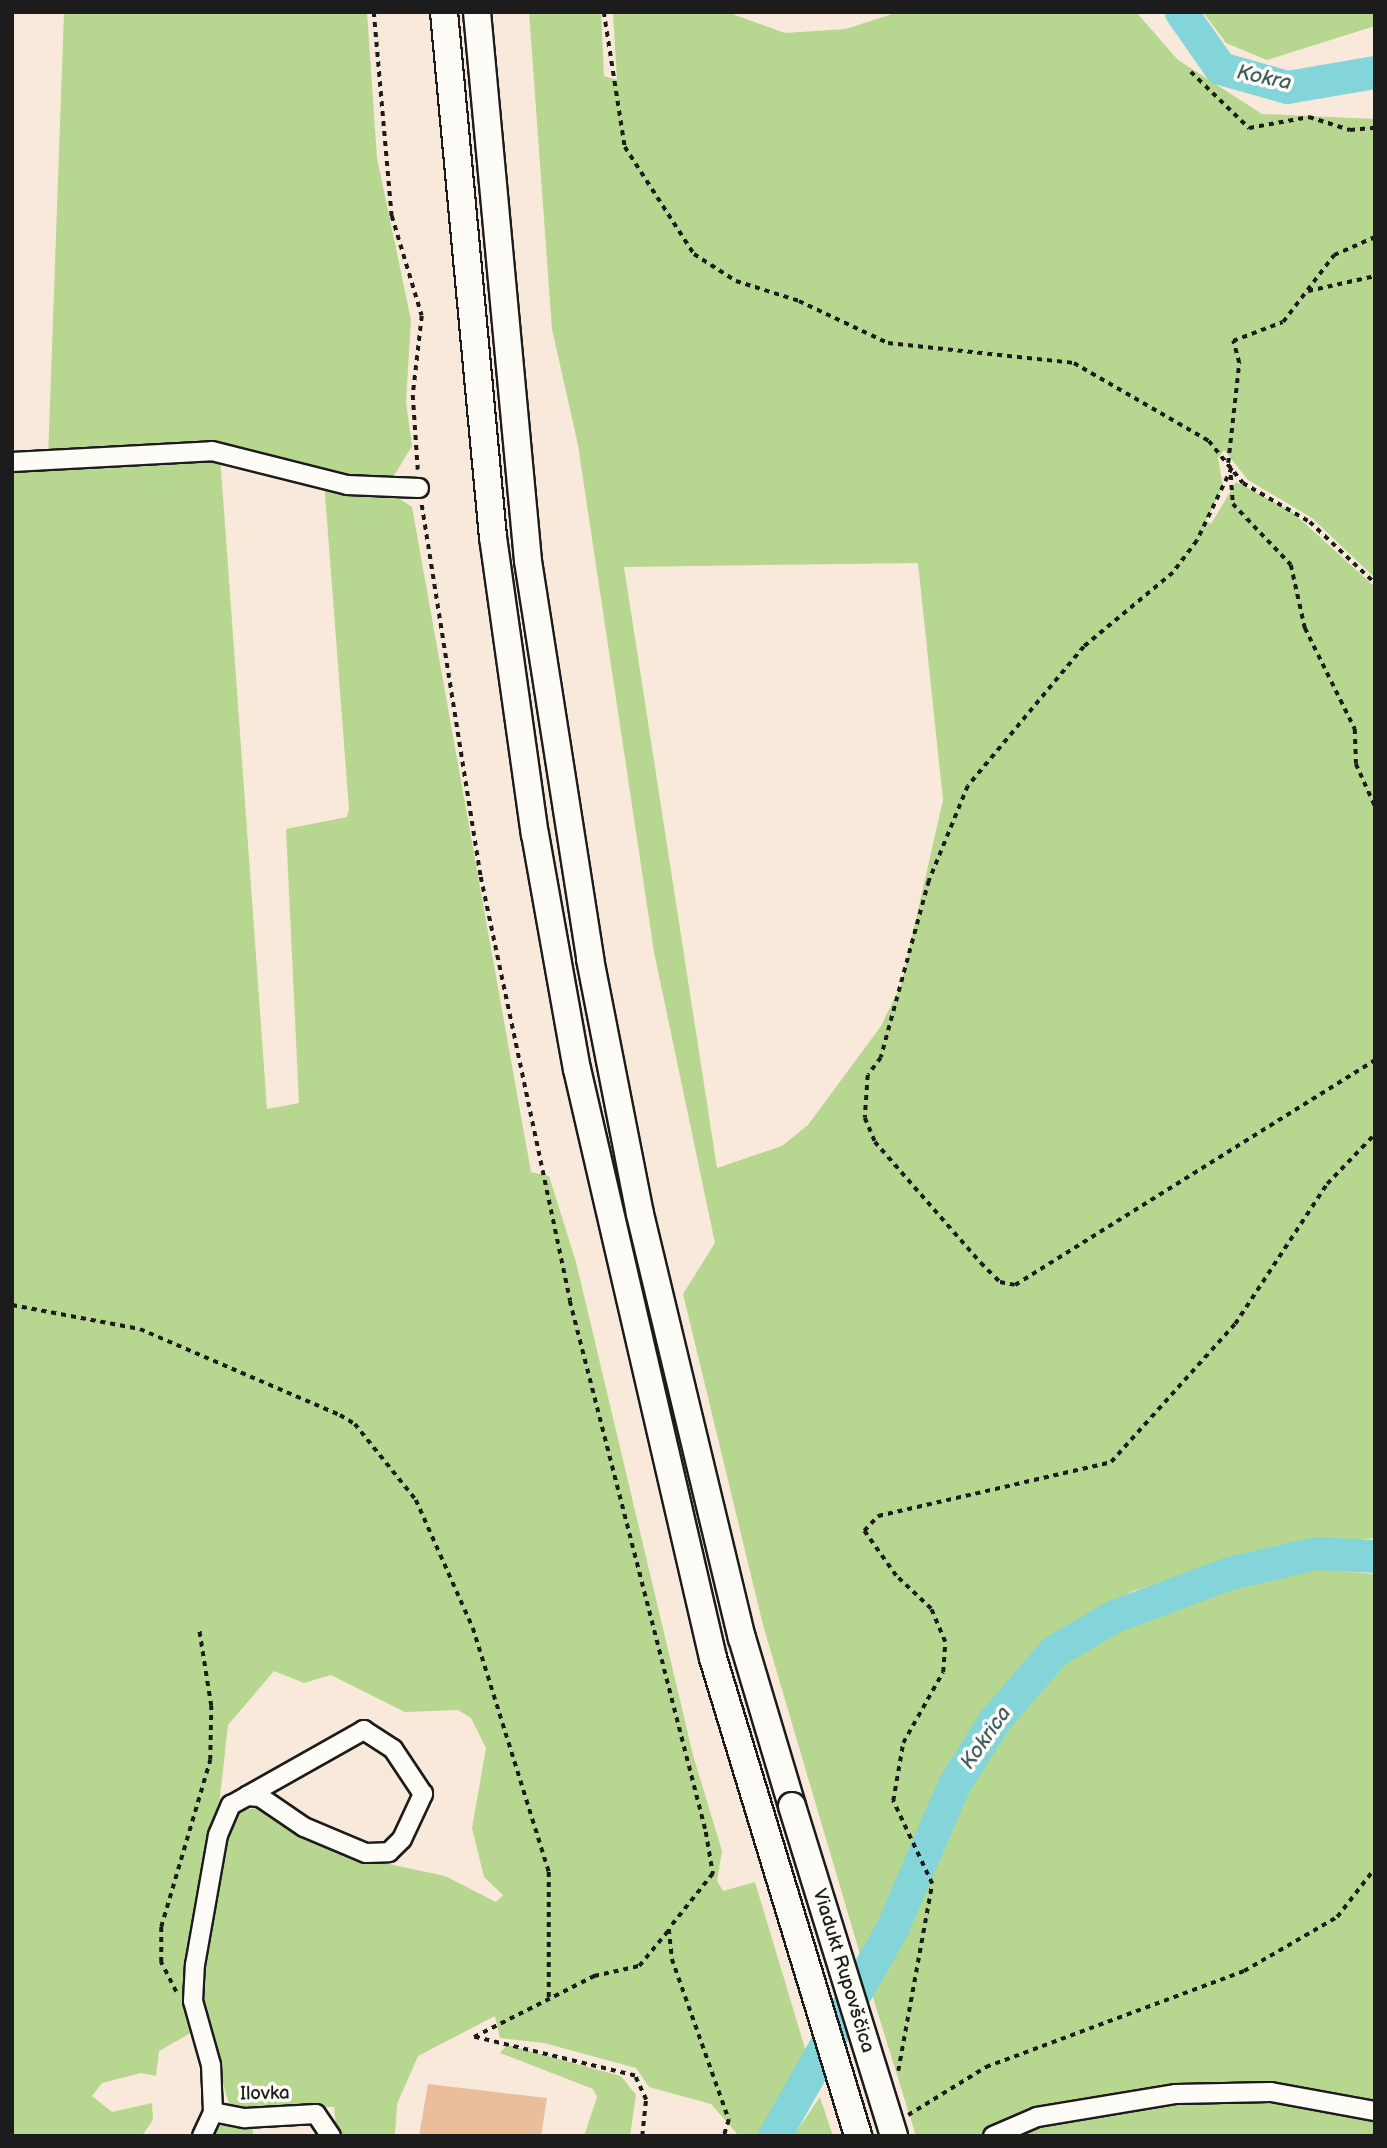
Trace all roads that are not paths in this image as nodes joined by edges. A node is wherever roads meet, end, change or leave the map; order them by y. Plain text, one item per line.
1 (444, 12) edge
2 (477, 12) edge
3 (12, 462) edge
4 (419, 488) road end
5 (247, 1796) junction
6 (1375, 2111) edge
7 (213, 2112) junction
8 (202, 2136) edge
9 (331, 2136) edge
10 (858, 2136) edge
11 (894, 2136) edge
12 (993, 2136) edge

1 - 10 highway, Viadukt Rupovščica
2 - 11 highway, Viadukt Rupovščica, bridge
3 - 4 street
5 - 5 street
5 - 7 street
6 - 12 street
7 - 8 street, Ilovka
7 - 9 street, Ilovka

